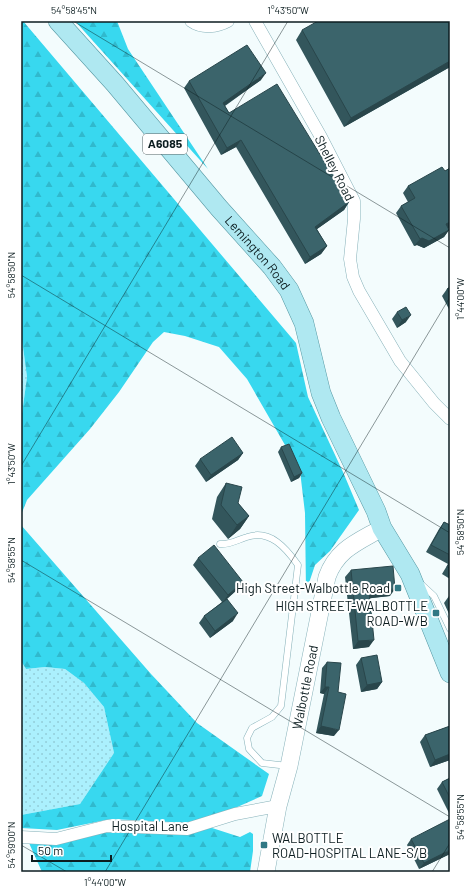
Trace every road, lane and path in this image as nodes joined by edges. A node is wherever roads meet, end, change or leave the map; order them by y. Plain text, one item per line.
1 (58, 21) edge
2 (191, 21) edge
3 (228, 21) edge
4 (255, 21) edge
5 (450, 419) edge
6 (382, 528) junction
7 (220, 544) dead end
8 (410, 574) junction
9 (450, 629) edge
10 (450, 673) edge
11 (289, 766) junction
12 (278, 806) junction
13 (21, 837) edge
14 (266, 872) edge

1 - 6 main road, Lemington Road / A6085
2 - 3 street
4 - 5 street, Shelley Road
6 - 8 main road, A6085
6 - 11 street, Walbottle Road
7 - 11 lane
8 - 9 lane
8 - 10 main road, A6085
11 - 12 street, Walbottle Road
12 - 13 street, Hospital Lane
12 - 14 street, Walbottle Road

